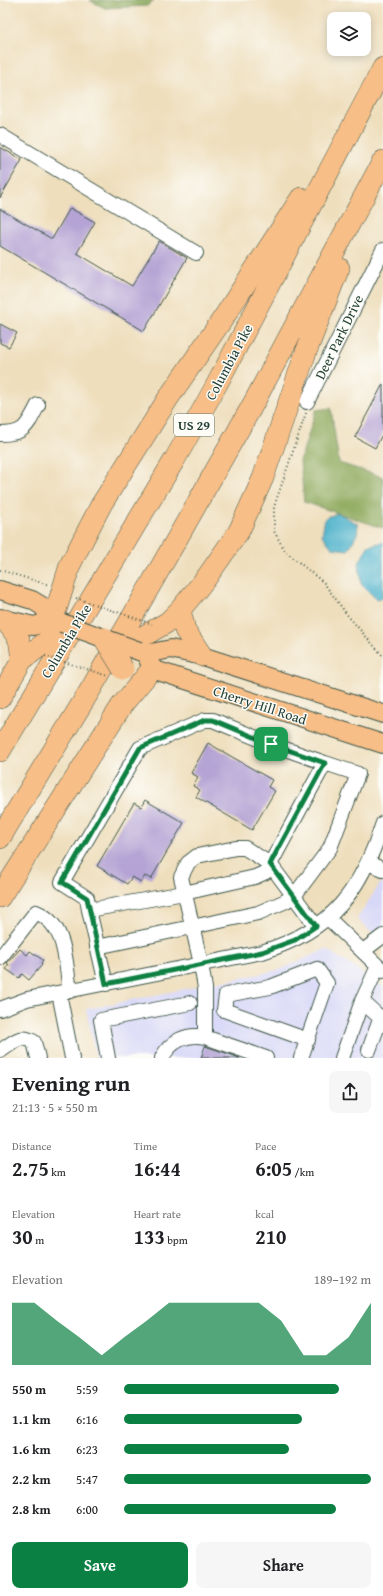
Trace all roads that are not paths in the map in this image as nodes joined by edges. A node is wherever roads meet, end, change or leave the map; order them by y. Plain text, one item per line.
1 (383, 68) edge
2 (372, 89) junction
3 (0, 135) edge
4 (383, 161) edge
5 (373, 181) junction
6 (383, 250) edge
7 (196, 253) dead end
8 (307, 402) road end
9 (38, 405) dead end
10 (0, 434) edge
11 (0, 590) edge
12 (180, 610) junction
13 (3, 619) edge
14 (60, 625) junction
15 (104, 638) junction
16 (141, 655) junction
17 (202, 656) junction
18 (22, 660) junction
19 (0, 698) edge
20 (122, 705) junction
21 (383, 714) edge
22 (383, 744) edge
23 (0, 751) edge
24 (325, 763) junction
25 (383, 823) edge
26 (0, 838) edge
27 (369, 863) junction
28 (270, 864) junction
29 (383, 870) edge
30 (184, 893) junction
31 (293, 895) junction
32 (0, 897) edge
33 (89, 910) junction
34 (328, 918) junction
35 (26, 924) junction
36 (316, 926) junction
37 (192, 927) junction
38 (383, 936) edge
39 (97, 947) junction
40 (0, 948) edge
41 (363, 951) junction
42 (0, 958) edge
43 (201, 964) junction
44 (0, 968) edge
45 (380, 968) edge
46 (106, 984) junction
47 (65, 992) junction
48 (362, 1000) junction
49 (190, 1003) dead end
50 (0, 1009) edge
51 (382, 1017) edge
52 (205, 1037) junction
53 (308, 1040) junction
54 (369, 1050) dead end
55 (0, 1051) edge
56 (38, 1058) edge
57 (72, 1058) edge
58 (108, 1058) edge
59 (162, 1058) edge
60 (266, 1058) edge
61 (301, 1058) edge
62 (342, 1058) edge

1 - 2 highway, Columbia Pike / US 29
2 - 14 highway
2 - 23 highway, Columbia Pike / US 29
3 - 7 street
4 - 5 highway, US 29
5 - 12 highway
5 - 26 highway, US 29
6 - 8 street, Deer Park Drive
9 - 10 street
11 - 14 main road
12 - 16 highway
12 - 17 highway
13 - 14 main road
13 - 18 highway
14 - 15 main road, Cherry Hill Road, bridge
14 - 18 highway
15 - 16 main road, Cherry Hill Road, bridge
15 - 20 highway, bridge
16 - 17 main road, Cherry Hill Road
16 - 20 highway
16 - 22 main road, Cherry Hill Road
17 - 21 main road, Cherry Hill Road
18 - 19 highway
20 - 32 highway
24 - 28 street
24 - 31 street
24 - 33 street
25 - 27 street
27 - 29 street
27 - 34 street
28 - 30 street
28 - 30 street
28 - 31 street
30 - 33 street
30 - 37 street
31 - 36 street
31 - 37 street
33 - 39 street
34 - 36 street
34 - 41 street
35 - 40 street
35 - 42 street
35 - 44 street
35 - 47 street
36 - 43 street
37 - 39 street
37 - 43 street
38 - 41 street
39 - 46 street
41 - 45 street
43 - 46 street
43 - 52 street
45 - 48 street
46 - 47 street
47 - 50 street
47 - 57 street
48 - 51 street
48 - 62 street
49 - 58 street
51 - 54 street
52 - 59 street
52 - 60 street
53 - 53 street
53 - 61 street
55 - 56 street

